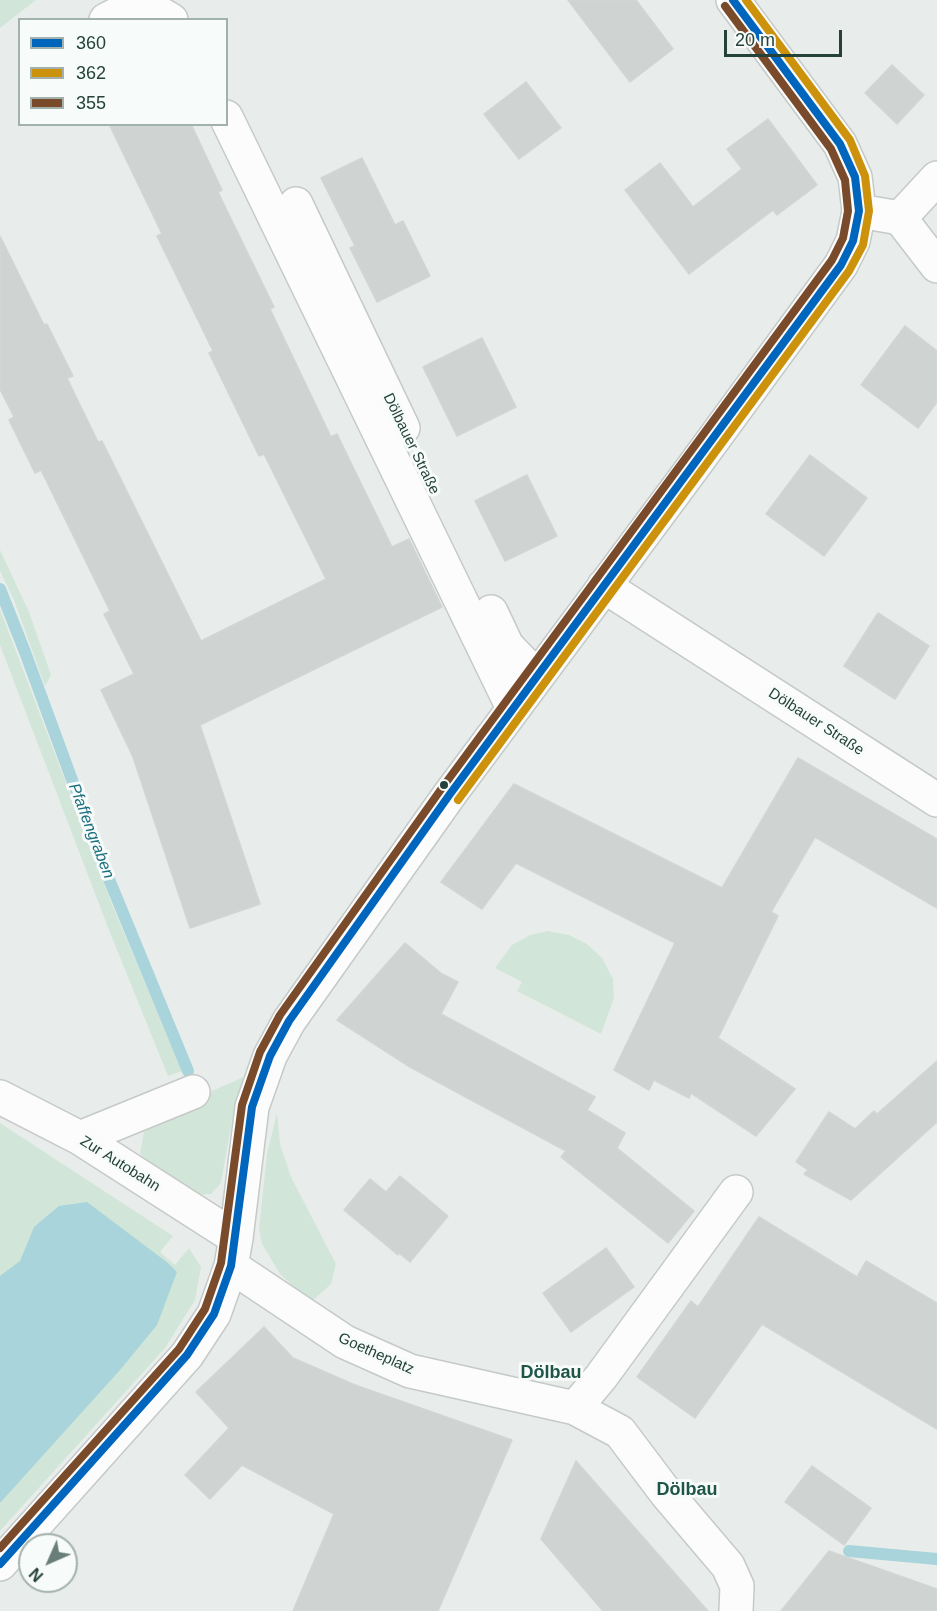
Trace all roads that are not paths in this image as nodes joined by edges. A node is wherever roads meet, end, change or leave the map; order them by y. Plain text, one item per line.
1 (733, 0) edge
2 (110, 18) edge
3 (168, 18) edge
4 (228, 121) edge
5 (937, 178) edge
6 (296, 204) dead end
7 (860, 212) junction
8 (900, 218) junction
9 (937, 266) edge
10 (604, 586) junction
11 (536, 676) junction
12 (513, 708) junction
13 (937, 800) edge
14 (193, 1092) dead end
15 (0, 1097) edge
16 (80, 1138) junction
17 (736, 1192) dead end
18 (233, 1252) junction
19 (575, 1408) junction
20 (0, 1564) edge
21 (736, 1611) edge

1 - 7 street
2 - 3 street
4 - 12 street
5 - 8 street
6 - 11 street, Dölbauer Straße
7 - 8 street
7 - 10 street
8 - 9 street
10 - 11 street
10 - 13 street, Dölbauer Straße
11 - 12 street
12 - 18 street
14 - 16 street
15 - 16 street, Zur Autobahn
16 - 18 street, Zur Autobahn
17 - 19 street
18 - 19 street, Goetheplatz
18 - 20 street
19 - 21 street, Goetheplatz

